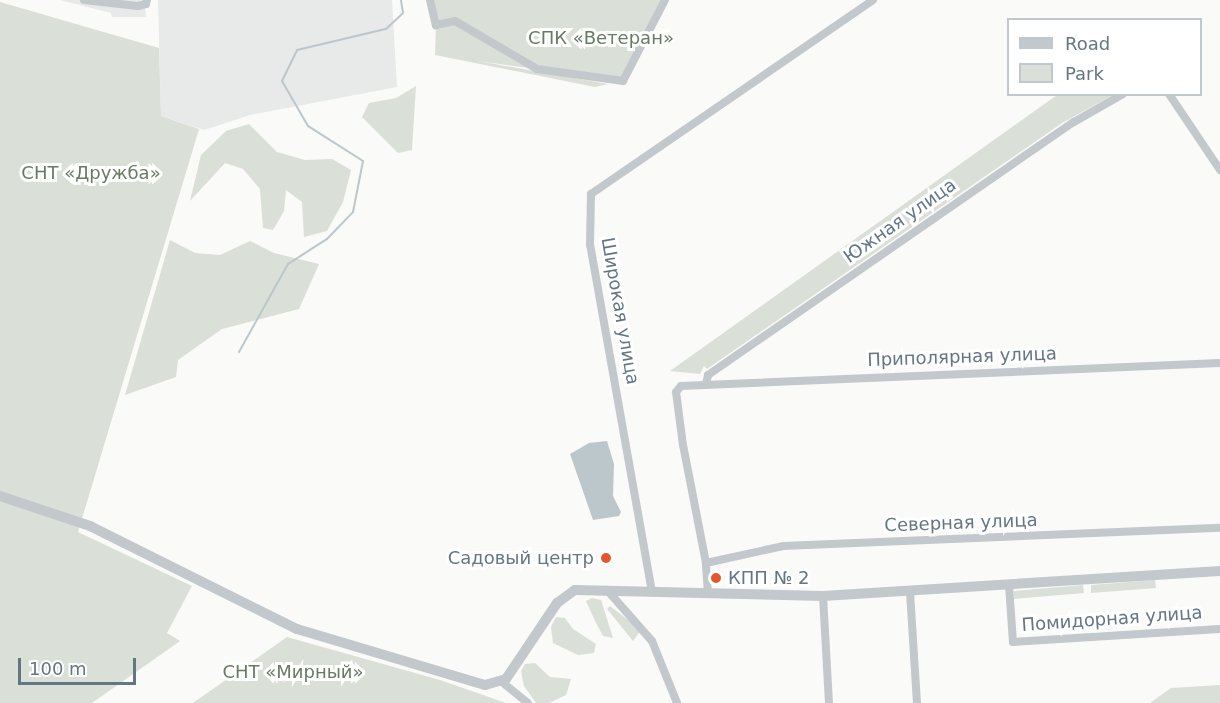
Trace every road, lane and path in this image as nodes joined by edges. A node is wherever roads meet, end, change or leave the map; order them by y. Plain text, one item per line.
1 (84, 0) edge
2 (147, 0) edge
3 (430, 0) edge
4 (665, 0) edge
5 (873, 0) edge
6 (1120, 96) edge
7 (1170, 96) edge
8 (1220, 170) edge
9 (1220, 363) edge
10 (706, 384) junction
11 (0, 496) edge
12 (1220, 528) edge
13 (706, 563) junction
14 (1220, 571) edge
15 (1009, 585) junction
16 (607, 590) junction
17 (652, 592) junction
18 (708, 594) junction
19 (910, 596) junction
20 (823, 600) junction
21 (1220, 629) edge
22 (502, 682) junction
23 (528, 703) edge
24 (677, 703) edge
25 (829, 703) edge
26 (917, 703) edge

1 - 2 street
3 - 4 street
5 - 17 street, Широкая улица
6 - 10 street, Южная улица
7 - 8 street
9 - 10 street, Приполярная улица
10 - 13 street, Приполярная улица
11 - 22 street
12 - 13 street, Северная улица
13 - 18 street, Приполярная улица
14 - 15 street
15 - 19 street
15 - 21 street, Помидорная улица
16 - 17 street
16 - 22 street
16 - 24 street
17 - 18 street
18 - 20 street
19 - 20 street
19 - 26 street
20 - 25 street
22 - 23 street

